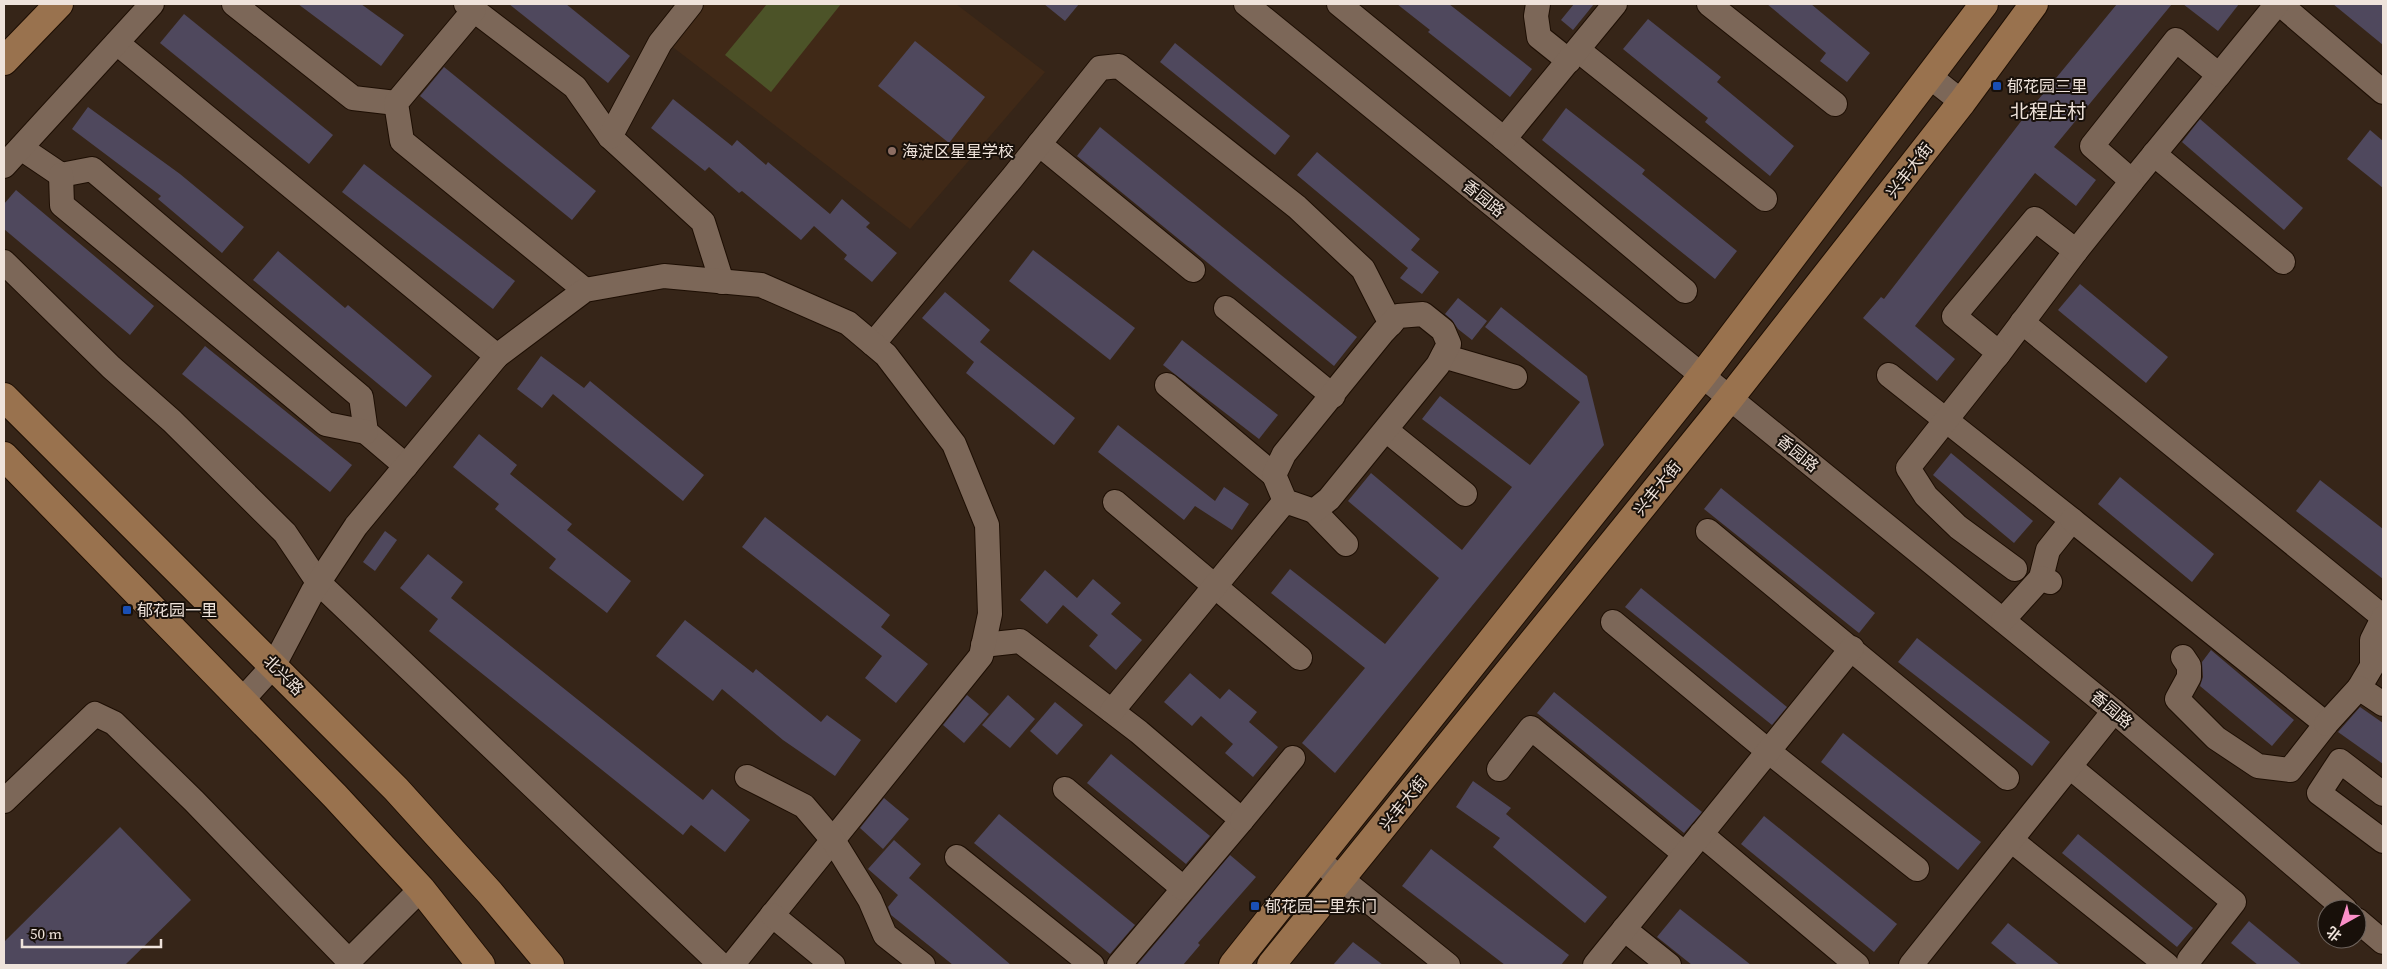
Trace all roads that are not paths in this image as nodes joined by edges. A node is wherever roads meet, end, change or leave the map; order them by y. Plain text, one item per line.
1 (59, 4) edge
2 (152, 4) edge
3 (234, 4) edge
4 (691, 4) edge
5 (1339, 4) edge
6 (1538, 4) edge
7 (1615, 4) edge
8 (1709, 4) edge
9 (1984, 4) edge
10 (2034, 4) edge
11 (2278, 4) edge
12 (470, 7) edge
13 (1262, 9) edge
14 (117, 43) junction
15 (1574, 56) junction
16 (4, 61) edge
17 (2219, 75) junction
18 (1929, 76) junction
19 (2383, 92) edge
20 (1962, 102) junction
21 (396, 103) junction
22 (1835, 104) dead end
23 (610, 137) junction
24 (1504, 138) junction
25 (1039, 144) junction
26 (21, 148) junction
27 (2154, 154) junction
28 (4, 166) edge
29 (61, 175) junction
30 (2132, 180) junction
31 (1764, 199) dead end
32 (2076, 251) junction
33 (4, 262) edge
34 (2284, 262) dead end
35 (1193, 270) dead end
36 (722, 282) junction
37 (585, 290) junction
38 (1685, 291) dead end
39 (1226, 308) dead end
40 (2022, 322) junction
41 (1391, 324) junction
42 (873, 344) junction
43 (497, 356) junction
44 (1443, 356) junction
45 (1997, 356) junction
46 (1889, 374) dead end
47 (1702, 376) junction
48 (1515, 377) dead end
49 (1167, 385) dead end
50 (1333, 396) junction
51 (4, 398) edge
52 (1730, 398) junction
53 (1946, 420) junction
54 (1386, 430) junction
55 (366, 432) junction
56 (4, 456) edge
57 (406, 466) junction
58 (1274, 475) junction
59 (1465, 494) dead end
60 (1285, 501) junction
61 (1115, 502) dead end
62 (1314, 512) junction
63 (2072, 520) junction
64 (1708, 531) dead end
65 (1346, 544) dead end
66 (2015, 569) dead end
67 (318, 582) junction
68 (1215, 586) junction
69 (2383, 617) edge
70 (2003, 620) junction
71 (1613, 622) dead end
72 (983, 645) junction
73 (1852, 648) junction
74 (2182, 657) dead end
75 (1300, 658) dead end
76 (274, 666) junction
77 (2359, 688) junction
78 (242, 700) junction
79 (2382, 702) edge
80 (1112, 711) junction
81 (2114, 711) junction
82 (2326, 724) junction
83 (1768, 751) junction
84 (1293, 758) dead end
85 (2070, 767) junction
86 (1499, 769) dead end
87 (747, 777) dead end
88 (2007, 778) dead end
89 (1065, 789) dead end
90 (2383, 794) edge
91 (4, 800) edge
92 (1242, 820) junction
93 (1701, 834) junction
94 (833, 840) junction
95 (2011, 840) junction
96 (2383, 841) edge
97 (1685, 854) junction
98 (957, 857) dead end
99 (1318, 860) junction
100 (1917, 869) dead end
101 (1342, 879) junction
102 (1183, 888) junction
103 (421, 889) junction
104 (2333, 899) edge
105 (772, 915) junction
106 (2367, 928) edge
107 (1624, 929) junction
108 (2383, 942) edge
109 (2190, 964) edge
110 (481, 965) edge
111 (550, 965) edge
112 (721, 965) edge
113 (732, 965) edge
114 (833, 965) edge
115 (923, 965) edge
116 (1092, 965) edge
117 (1119, 965) edge
118 (1233, 965) edge
119 (1271, 965) edge
120 (1448, 965) edge
121 (1595, 965) edge
122 (1669, 965) edge
123 (1857, 965) edge
124 (1911, 965) edge
125 (2167, 965) edge

1 - 16 main road
2 - 14 street
3 - 21 street
4 - 23 street
5 - 24 street
6 - 15 street
7 - 15 street
8 - 22 street
9 - 18 main road, 兴丰大街
10 - 20 main road, 兴丰大街
11 - 17 street
11 - 19 street
12 - 21 street
12 - 23 street
13 - 47 street, 香园路
14 - 26 street
14 - 43 street
15 - 24 street
15 - 31 street
17 - 27 street
17 - 30 street
18 - 20 street
18 - 47 main road, 兴丰大街
20 - 52 main road, 兴丰大街
21 - 37 street
23 - 36 street
24 - 38 street
25 - 35 street
25 - 41 street
25 - 42 street
26 - 28 street
26 - 29 street
27 - 30 street
27 - 34 street
29 - 55 street
29 - 55 street
30 - 32 street
32 - 40 street
32 - 45 street
33 - 67 street
36 - 37 street
36 - 42 street
37 - 43 street
39 - 50 street
40 - 45 street
40 - 69 street
41 - 44 street
41 - 50 street
42 - 72 street
43 - 57 street
44 - 48 street
44 - 54 street
45 - 53 street
46 - 53 street
47 - 52 street, 香园路
47 - 99 main road, 兴丰大街
49 - 58 street
50 - 58 street
51 - 76 main road, 北兴路
52 - 70 street, 香园路
52 - 101 main road, 兴丰大街
53 - 63 street
53 - 66 street
54 - 59 street
54 - 62 street
55 - 57 street
56 - 78 main road
57 - 67 street
58 - 60 street
60 - 62 street
60 - 68 street
61 - 68 street
62 - 65 street
63 - 70 street
63 - 82 street
64 - 73 street
67 - 76 street
67 - 112 street
68 - 75 street
68 - 80 street
69 - 77 street
70 - 81 street, 香园路
71 - 83 street
72 - 80 street
72 - 94 street
73 - 83 street
73 - 88 street
74 - 82 street
76 - 78 street
76 - 111 main road, 北兴路
77 - 79 street
77 - 82 street
78 - 103 main road
80 - 92 street
81 - 85 street
81 - 104 street, 香园路
83 - 93 street
83 - 100 street
84 - 92 street
85 - 95 street
85 - 109 street
86 - 97 street
87 - 94 street
89 - 102 street
90 - 96 street
91 - 103 street
92 - 102 street
93 - 97 street
93 - 123 street
94 - 105 street
94 - 115 street
95 - 124 street
95 - 125 street
97 - 107 street
98 - 116 street
99 - 101 street
99 - 118 main road, 兴丰大街
101 - 119 main road, 兴丰大街
101 - 120 street
102 - 117 street
103 - 110 main road
105 - 113 street
105 - 114 street
106 - 108 street
107 - 121 street
107 - 122 street

